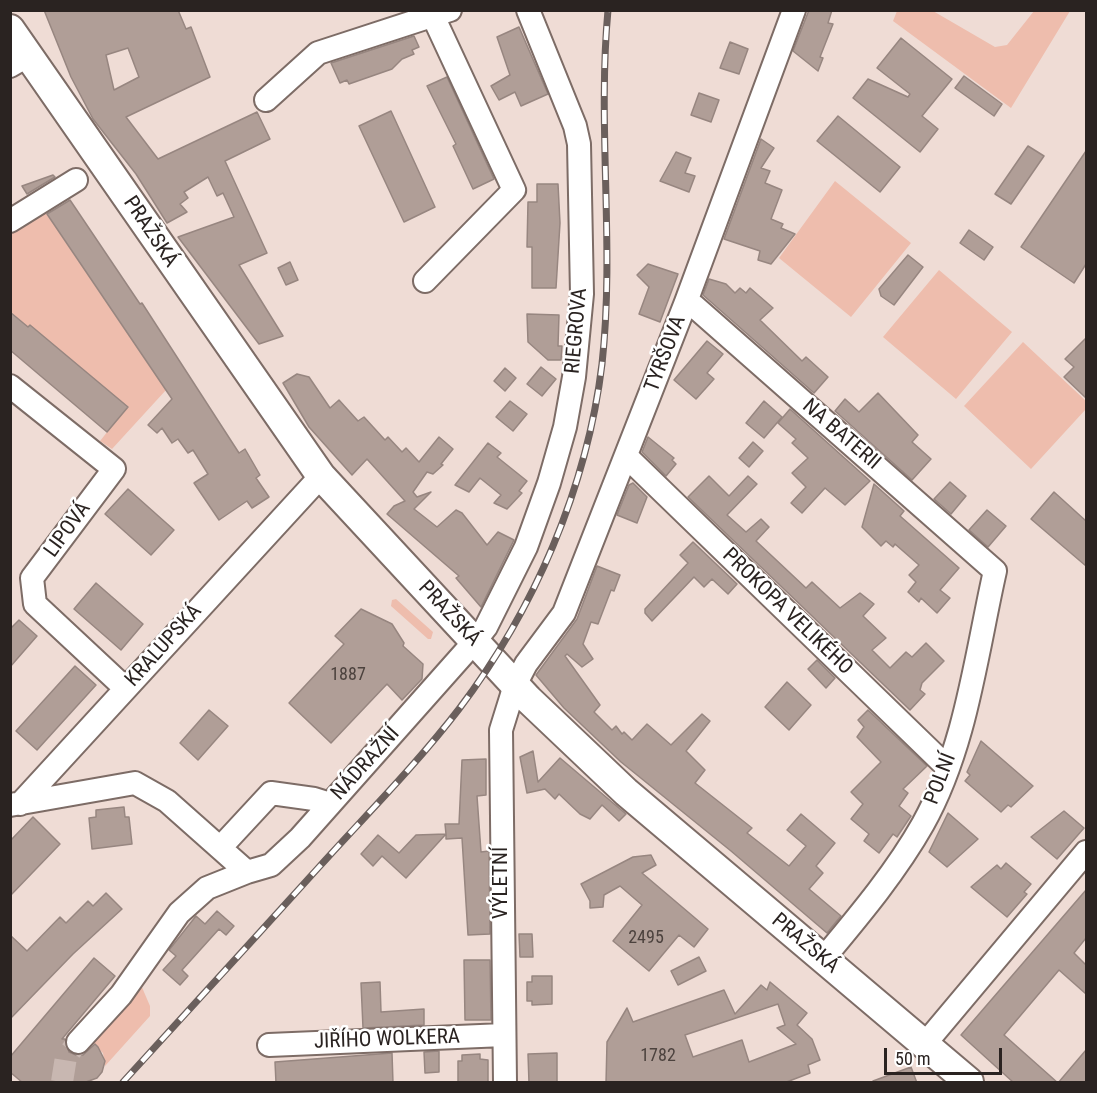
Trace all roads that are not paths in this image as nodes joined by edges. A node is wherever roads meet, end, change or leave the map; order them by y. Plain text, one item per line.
1 (528, 10) edge
2 (794, 10) edge
3 (441, 13) edge
4 (10, 29) edge
5 (20, 61) edge
6 (266, 100) dead end
7 (76, 180) dead end
8 (10, 221) edge
9 (425, 281) dead end
10 (686, 302) junction
11 (10, 386) edge
12 (626, 456) junction
13 (321, 476) junction
14 (995, 571) joint
15 (475, 641) junction
16 (515, 685) junction
17 (125, 688) junction
18 (948, 768) junction
19 (330, 804) junction
20 (14, 809) edge
21 (220, 848) junction
22 (1086, 852) edge
23 (247, 872) junction
24 (823, 959) junction
25 (504, 1035) junction
26 (78, 1042) tunnel mouth
27 (269, 1045) dead end
28 (924, 1045) junction
29 (505, 1083) edge
30 (969, 1083) edge

1 - 15 street, RIEGROVA
2 - 10 street, TYRŠOVA
3 - 6 street
3 - 9 street
4 - 5 main road, PRAŽSKÁ
5 - 13 main road, PRAŽSKÁ
7 - 8 street
10 - 12 street, TYRŠOVA
10 - 14 street, NA BATERII
11 - 17 street, LIPOVÁ
12 - 16 street, TYRŠOVA
12 - 18 street, PROKOPA VELIKÉHO
13 - 15 main road, PRAŽSKÁ
13 - 17 street, KRALUPSKÁ
14 - 18 street, POLNÍ
15 - 16 main road, PRAŽSKÁ
15 - 19 street, NÁDRAŽNÍ
16 - 24 main road, PRAŽSKÁ
16 - 25 street, VÝLETNÍ
17 - 20 street, KRALUPSKÁ
18 - 24 street, POLNÍ
19 - 21 street
19 - 23 street, NÁDRAŽNÍ
20 - 21 street
21 - 23 street
22 - 28 street
23 - 26 street, NÁDRAŽNÍ
24 - 28 main road, PRAŽSKÁ
25 - 27 street, JIŘÍHO WOLKERA
25 - 29 street, VÝLETNÍ
28 - 30 main road, PRAŽSKÁ

